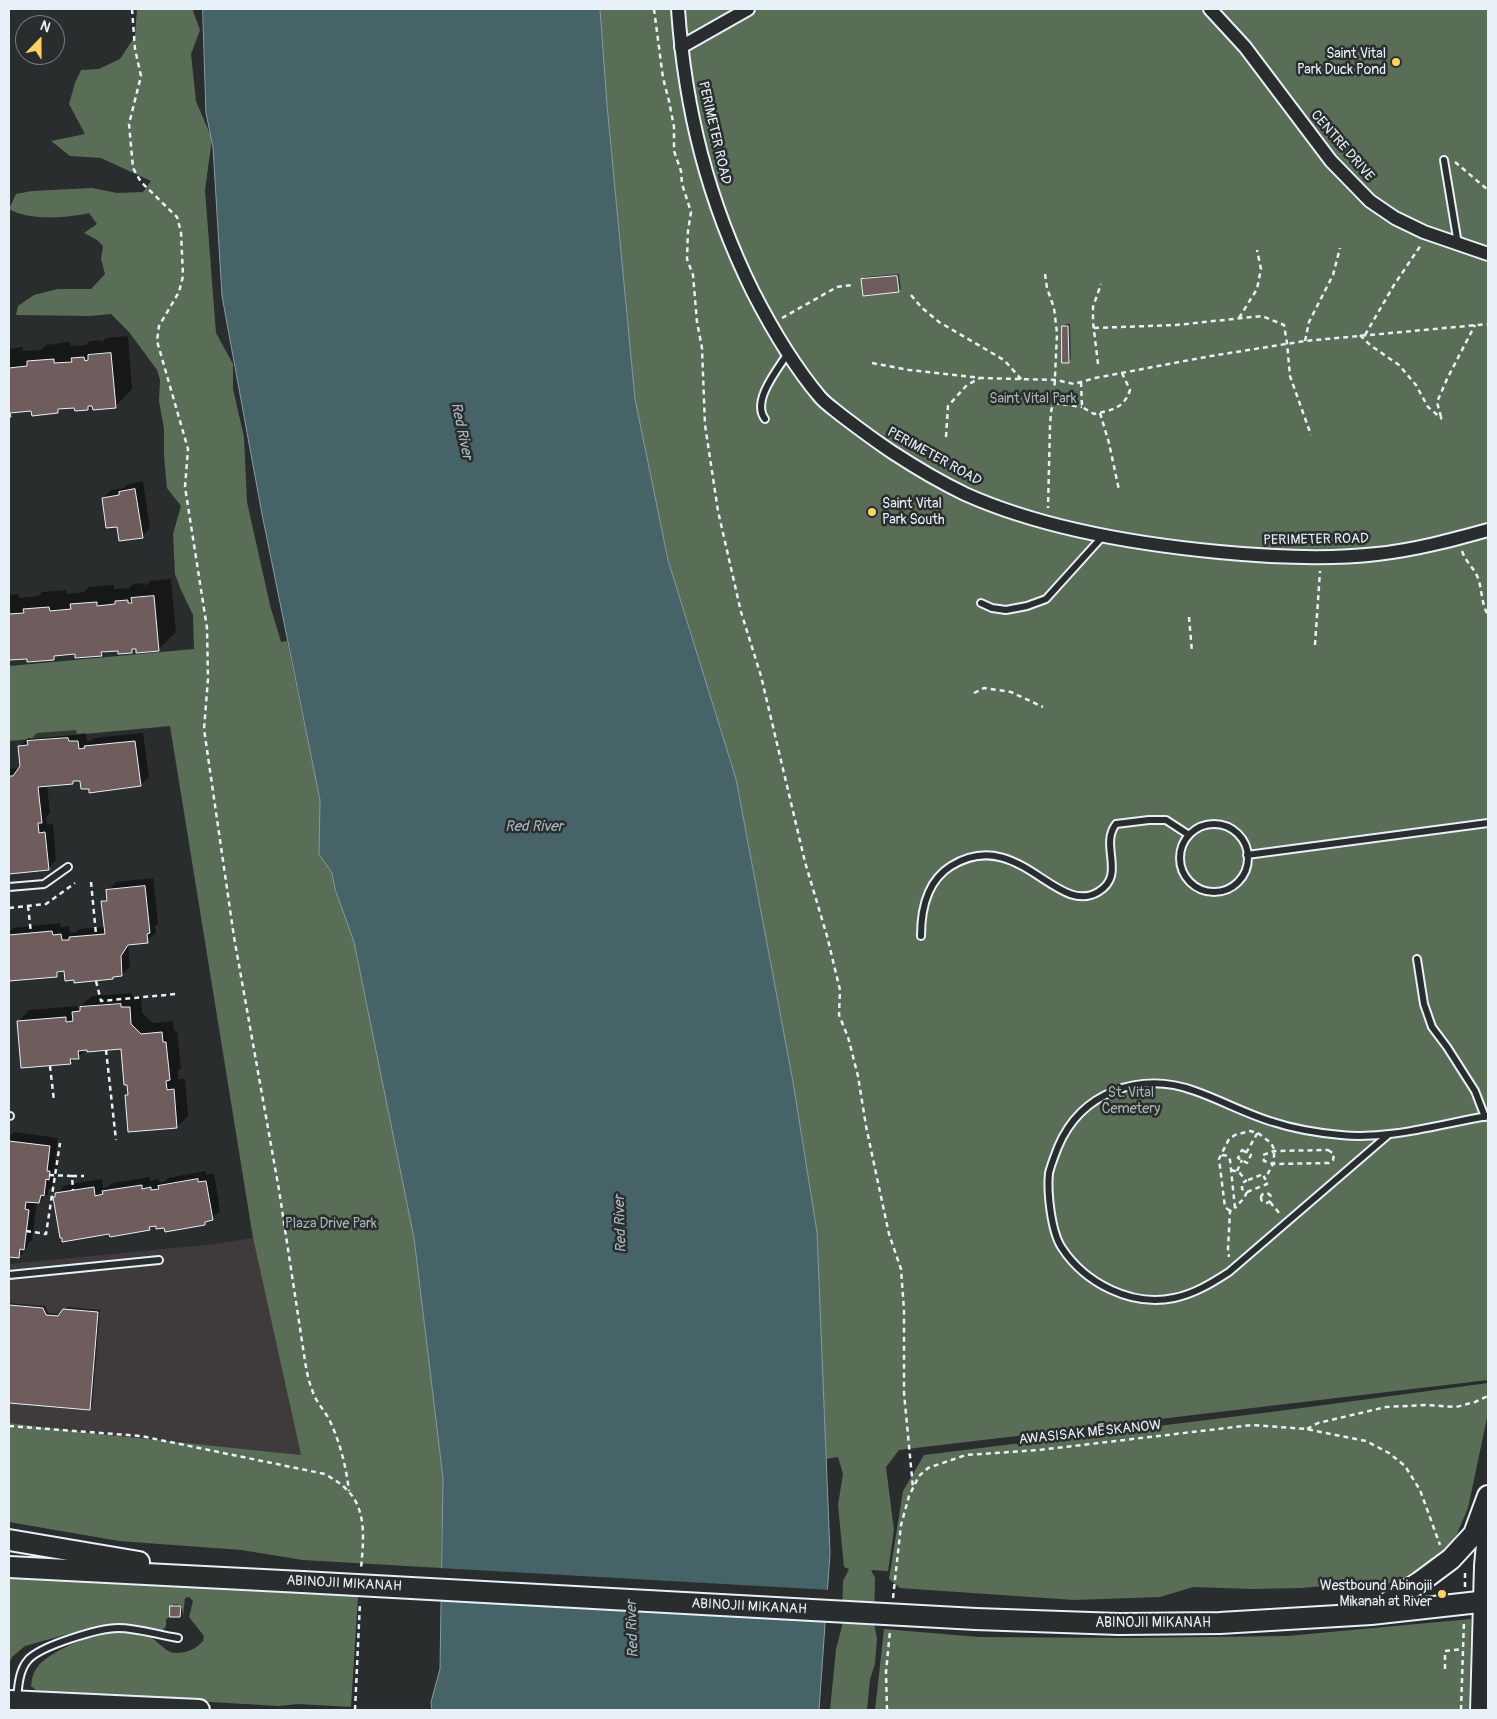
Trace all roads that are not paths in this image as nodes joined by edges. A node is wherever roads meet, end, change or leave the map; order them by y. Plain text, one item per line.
1 (678, 9) edge
2 (748, 9) edge
3 (1210, 9) edge
4 (681, 47) junction
5 (1447, 158) road end
6 (1458, 244) junction
7 (1488, 254) edge
8 (788, 353) junction
9 (765, 419) dead end
10 (1488, 530) edge
11 (1104, 535) junction
12 (980, 603) dead end
13 (1488, 823) edge
14 (1188, 835) junction
15 (1247, 855) junction
16 (68, 867) dead end
17 (9, 887) edge
18 (920, 936) dead end
19 (1417, 959) dead end
20 (1486, 1117) edge
21 (1388, 1135) junction
22 (159, 1260) dead end
23 (9, 1274) edge
24 (1488, 1496) edge
25 (1488, 1507) edge
26 (9, 1540) edge
27 (9, 1567) edge
28 (262, 1580) junction
29 (1478, 1603) edge
30 (1371, 1614) junction
31 (178, 1638) dead end
32 (13, 1701) edge
33 (199, 1710) edge
34 (1479, 1710) edge

1 - 4 street, PERIMETER ROAD
2 - 4 street
3 - 6 street, CENTRE DRIVE
4 - 8 street, PERIMETER ROAD
5 - 6 lane
6 - 7 street, CENTRE DRIVE
8 - 9 lane
8 - 11 street, PERIMETER ROAD
10 - 11 street, PERIMETER ROAD
11 - 12 lane
13 - 15 lane
14 - 15 lane
14 - 15 lane
14 - 18 lane
16 - 17 lane
19 - 20 lane
20 - 21 lane
21 - 21 lane
22 - 23 lane
24 - 30 main road
25 - 29 street
26 - 28 main road
27 - 28 main road, ABINOJII MIKANAH
28 - 30 main road, ABINOJII MIKANAH, bridge
29 - 30 main road, ABINOJII MIKANAH
29 - 34 street
31 - 32 lane
32 - 33 main road

